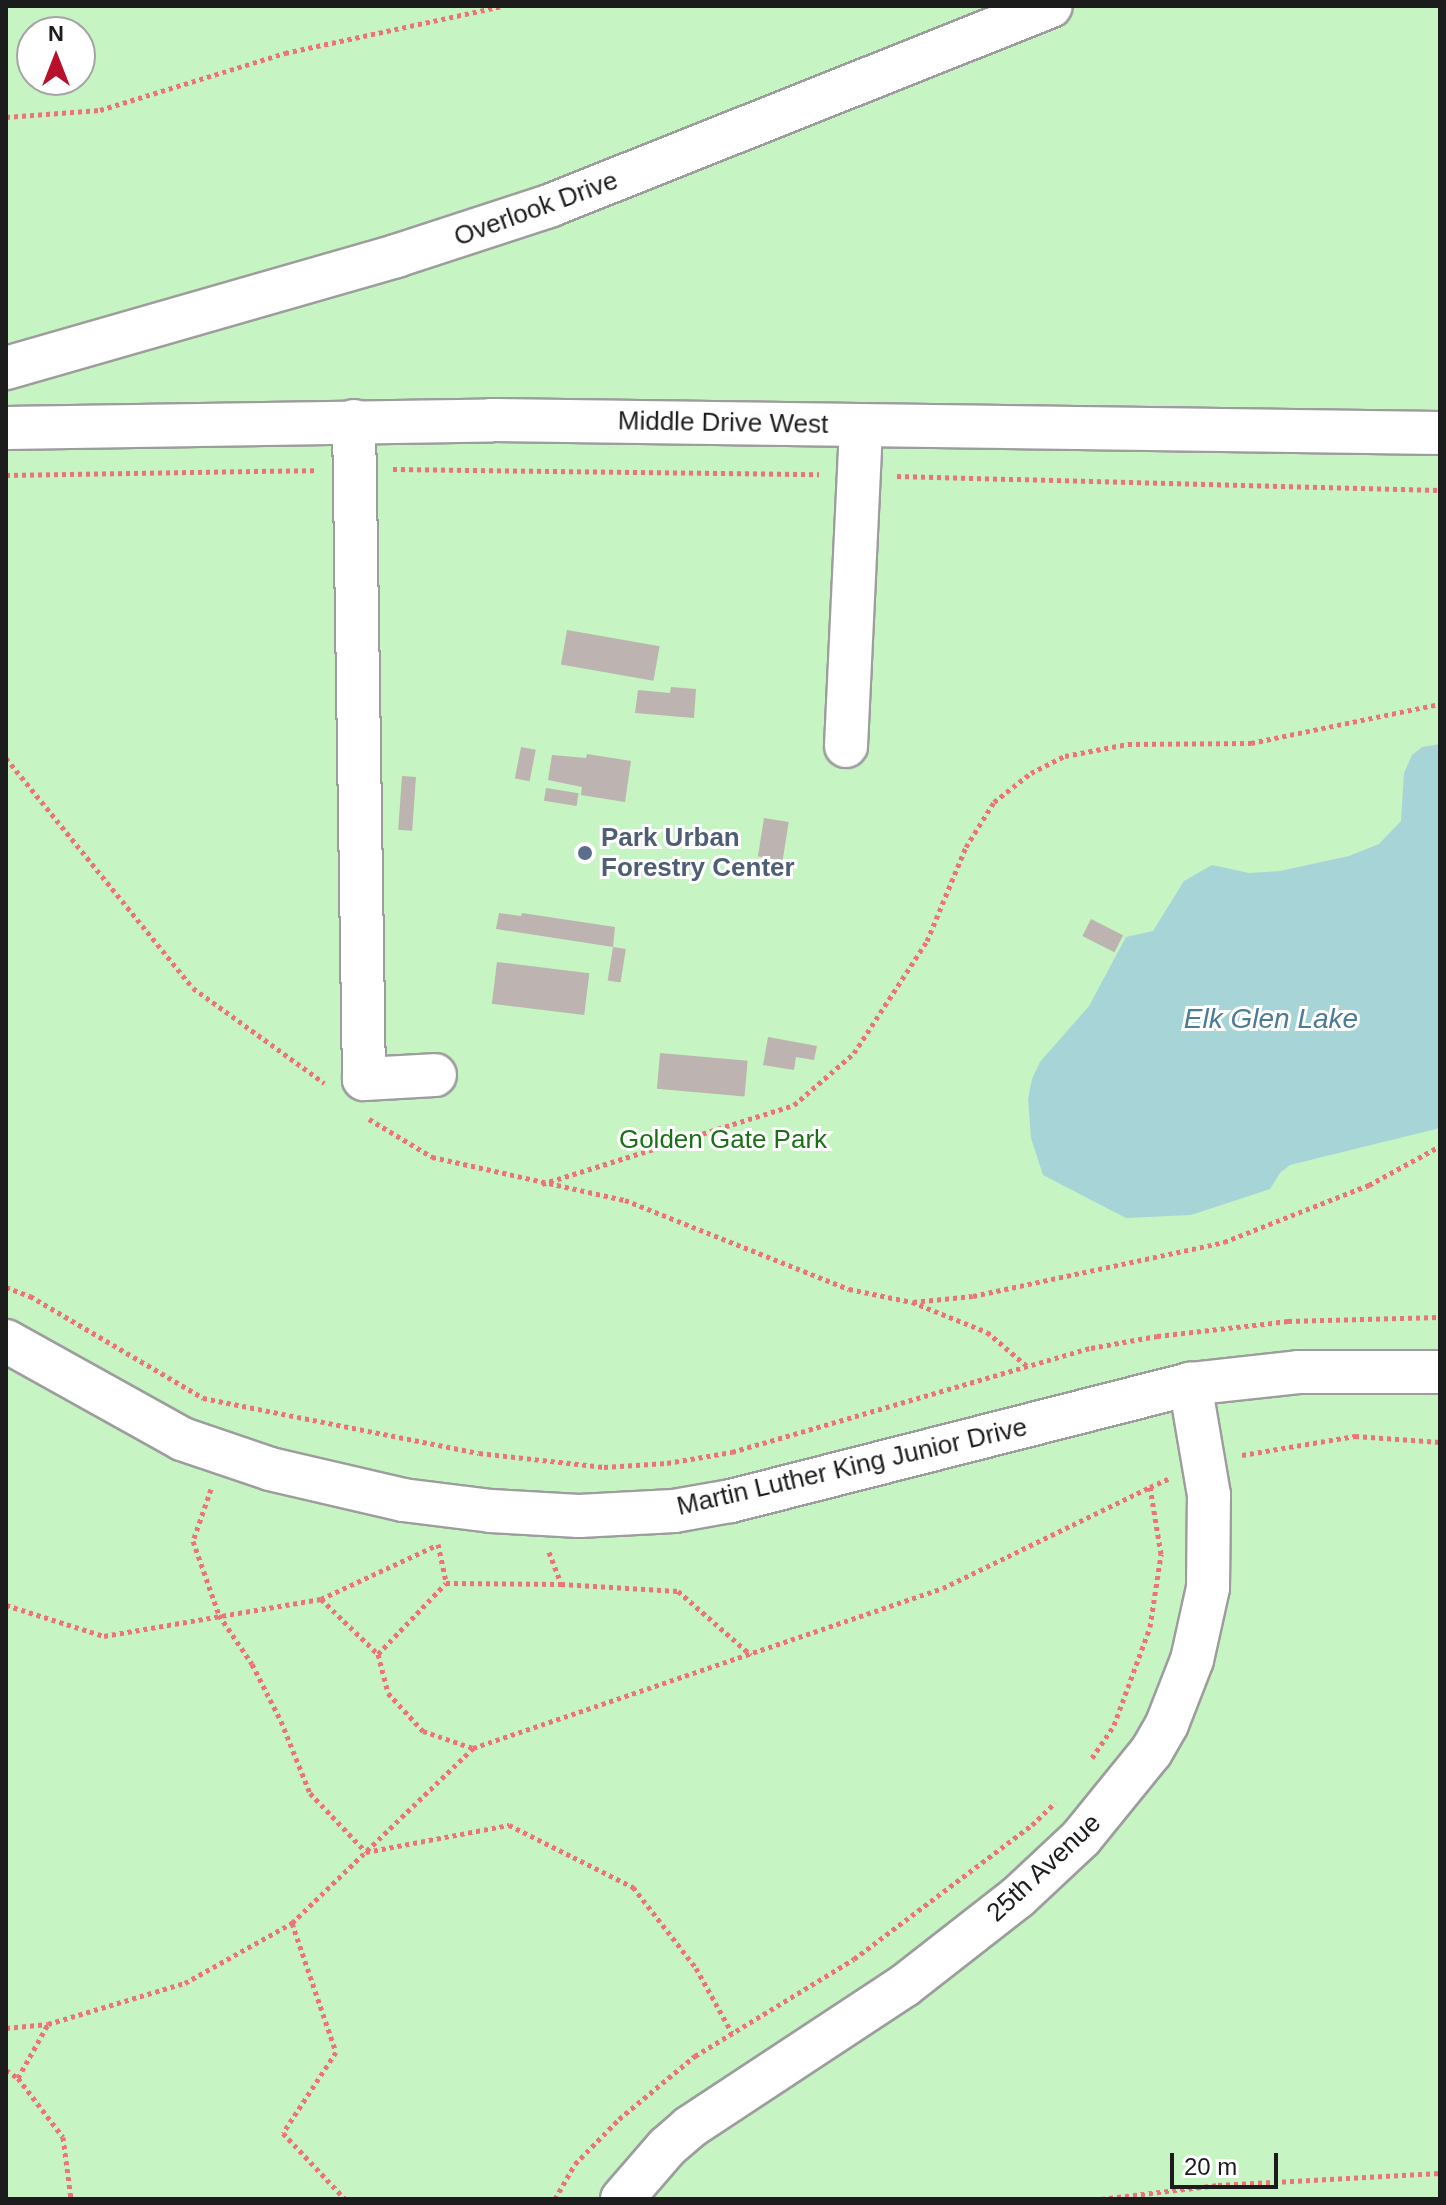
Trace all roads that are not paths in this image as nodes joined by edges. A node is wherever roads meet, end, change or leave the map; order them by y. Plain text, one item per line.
1 (1051, 6) edge
2 (6, 368) edge
3 (354, 421) junction
4 (861, 425) junction
5 (6, 428) edge
6 (1440, 433) edge
7 (846, 746) dead end
8 (435, 1075) dead end
9 (6, 1341) edge
10 (1440, 1372) edge
11 (1190, 1384) junction
12 (622, 2199) edge

1 - 2 street, Overlook Drive
3 - 4 street, Middle Drive West
3 - 5 street, Middle Drive West
3 - 8 street
4 - 6 street, Middle Drive West
4 - 7 street
9 - 11 street, Martin Luther King Junior Drive
10 - 11 street, Martin Luther King Junior Drive
11 - 12 street, 25th Avenue

